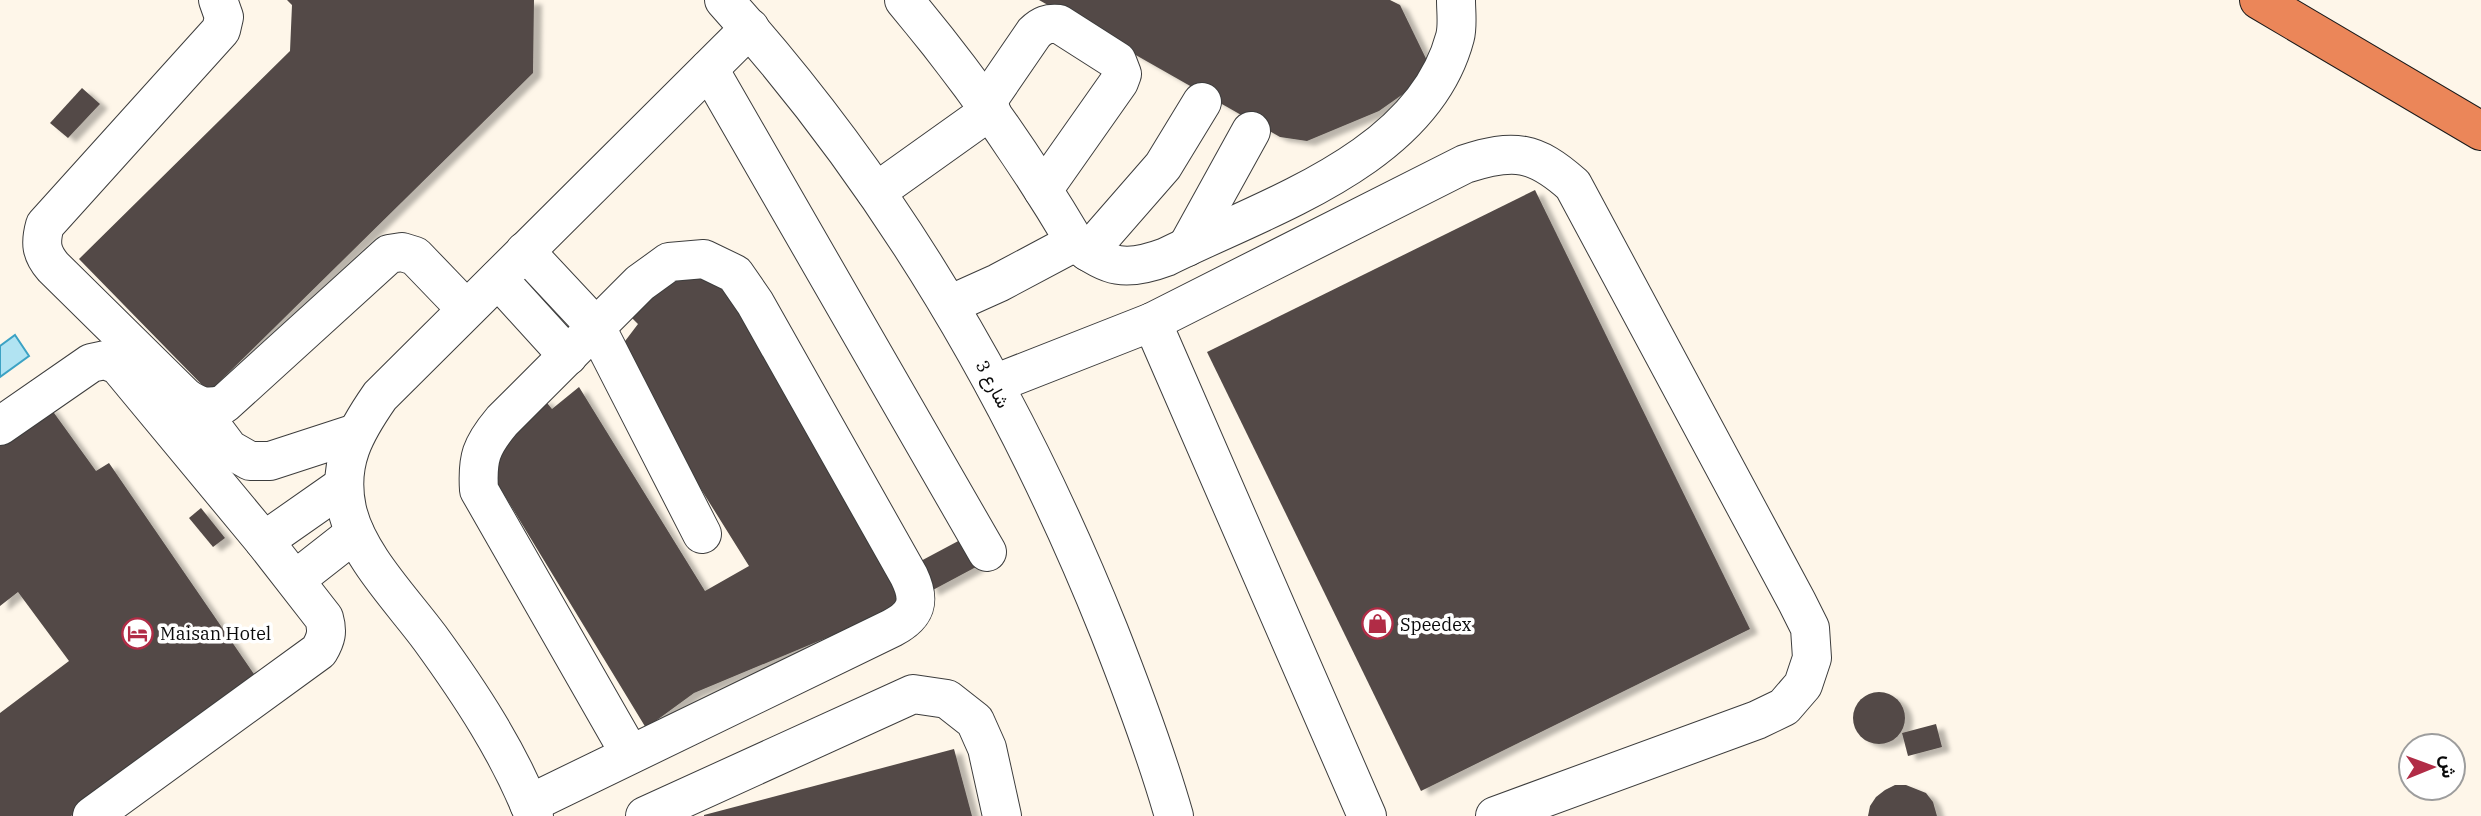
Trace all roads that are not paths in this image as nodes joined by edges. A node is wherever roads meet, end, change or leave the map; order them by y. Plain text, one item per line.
1 (218, 0) edge
2 (724, 0) edge
3 (904, 0) edge
4 (1456, 0) edge
5 (2259, 0) edge
6 (750, 28) junction
7 (709, 69) junction
8 (1202, 102) dead end
9 (988, 106) junction
10 (1251, 131) dead end
11 (2481, 131) edge
12 (1043, 190) junction
13 (876, 192) junction
14 (1081, 247) junction
15 (1187, 247) junction
16 (526, 251) junction
17 (498, 279) junction
18 (949, 305) junction
19 (466, 309) junction
20 (1152, 322) junction
21 (596, 327) junction
22 (568, 356) junction
23 (994, 384) junction
24 (196, 405) junction
25 (0, 426) edge
26 (356, 433) junction
27 (344, 485) junction
28 (355, 533) junction
29 (702, 534) dead end
30 (264, 541) junction
31 (987, 552) dead end
32 (295, 580) junction
33 (630, 754) junction
34 (531, 810) edge
35 (92, 816) edge
36 (645, 816) edge
37 (1002, 816) edge
38 (1174, 816) edge
39 (1367, 816) edge
40 (1495, 816) edge

1 - 24 street
2 - 6 street, شارع 3
3 - 9 street
4 - 15 street
5 - 11 highway
6 - 7 street
6 - 13 street, شارع 3
7 - 16 street
7 - 31 street
8 - 14 street
9 - 12 street
9 - 12 street
9 - 13 street
10 - 15 street
12 - 14 street
13 - 18 street, شارع 3
14 - 15 street
14 - 18 street
16 - 17 street
16 - 21 street
17 - 19 street
17 - 22 street
18 - 23 street, شارع 3
19 - 24 street
19 - 26 street
20 - 23 street
20 - 39 street
20 - 40 street
21 - 22 street
21 - 29 street
21 - 33 street
22 - 33 street
23 - 38 street, شارع 3
24 - 26 street
25 - 30 street
26 - 27 street
27 - 28 street
27 - 30 street
28 - 32 street
28 - 34 street
30 - 32 street
32 - 35 street
33 - 34 street
36 - 37 street

